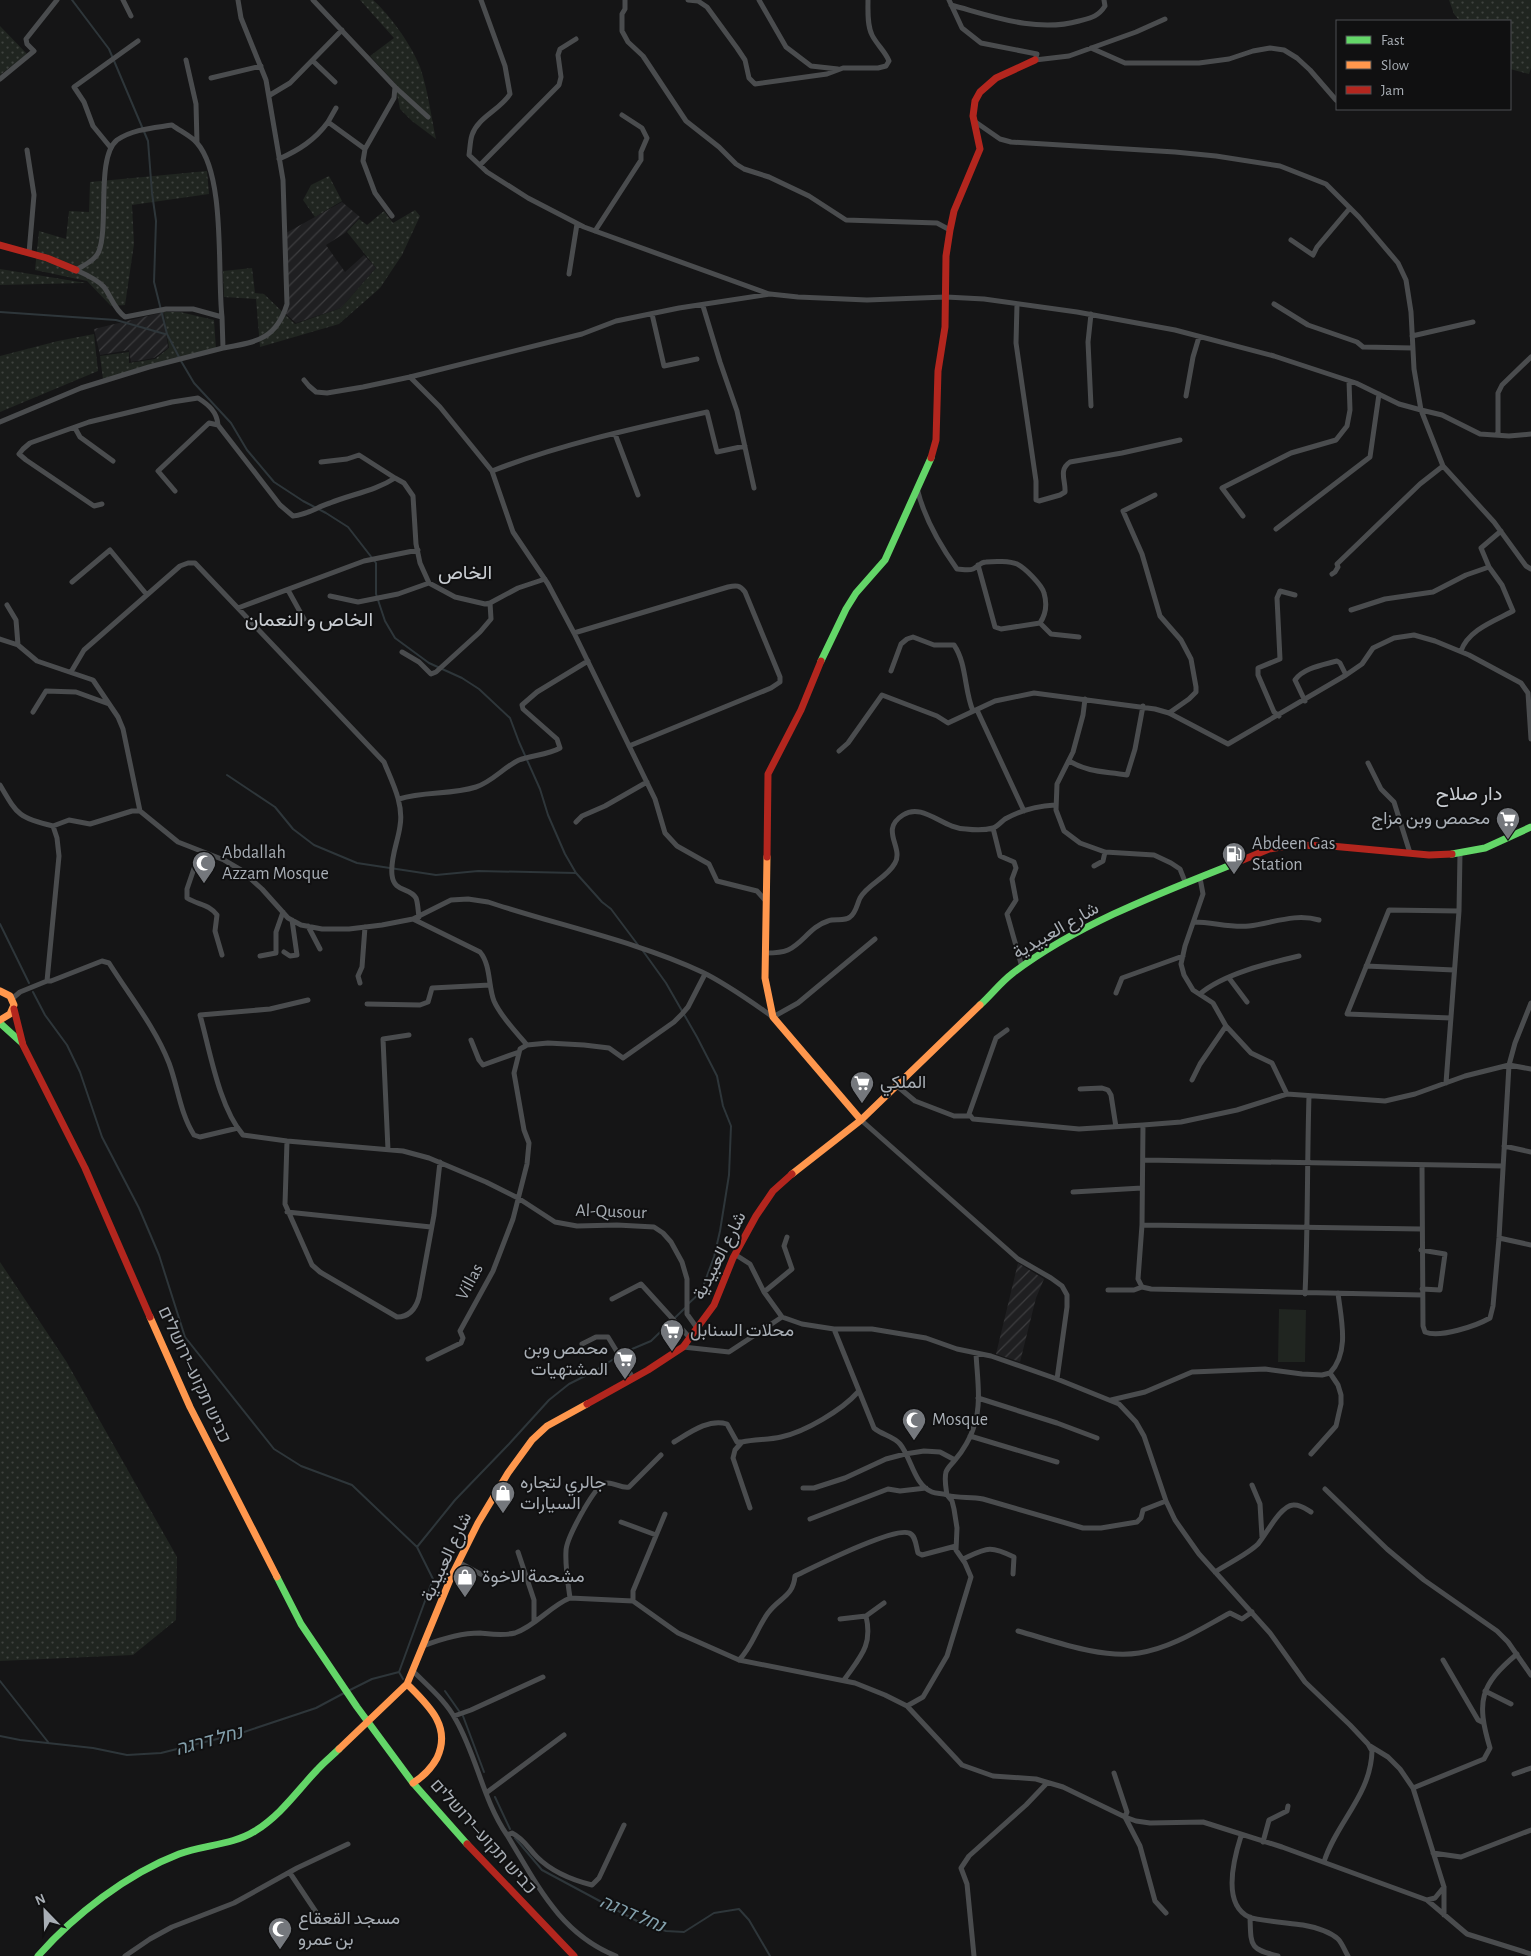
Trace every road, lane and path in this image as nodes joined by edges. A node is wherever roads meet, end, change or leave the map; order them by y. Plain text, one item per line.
1 (57, 0) edge
2 (123, 0) edge
3 (238, 0) edge
4 (313, 0) edge
5 (481, 0) edge
6 (625, 0) edge
7 (688, 0) edge
8 (759, 0) edge
9 (868, 0) edge
10 (1104, 0) edge
11 (950, 2) edge
12 (131, 16) dead end
13 (1165, 19) dead end
14 (342, 30) junction
15 (576, 39) dead end
16 (138, 41) dead end
17 (1091, 48) junction
18 (186, 60) dead end
19 (1035, 60) junction
20 (313, 61) junction
21 (261, 66) junction
22 (838, 69) junction
23 (211, 78) dead end
24 (0, 79) edge
25 (335, 82) dead end
26 (395, 87) junction
27 (270, 96) junction
28 (1336, 100) edge
29 (336, 108) dead end
30 (622, 115) dead end
31 (428, 117) dead end
32 (974, 120) junction
33 (328, 122) junction
34 (197, 143) junction
35 (112, 148) junction
36 (364, 149) junction
37 (27, 150) dead end
38 (279, 158) junction
39 (480, 165) junction
40 (1350, 208) junction
41 (392, 216) dead end
42 (577, 224) junction
43 (950, 230) junction
44 (594, 231) junction
45 (1291, 240) dead end
46 (0, 245) edge
47 (29, 253) junction
48 (76, 270) junction
49 (569, 274) dead end
50 (770, 294) junction
51 (946, 298) junction
52 (1017, 304) junction
53 (1274, 304) dead end
54 (703, 306) junction
55 (652, 314) junction
56 (1091, 314) junction
57 (222, 317) junction
58 (1473, 322) dead end
59 (1199, 336) junction
60 (1412, 336) junction
61 (223, 348) junction
62 (1413, 348) junction
63 (1531, 357) edge
64 (697, 359) dead end
65 (410, 377) junction
66 (304, 380) dead end
67 (1349, 380) junction
68 (1379, 394) junction
69 (1186, 396) dead end
70 (1091, 406) dead end
71 (1421, 410) junction
72 (0, 422) edge
73 (218, 425) junction
74 (75, 428) junction
75 (615, 434) junction
76 (1531, 434) edge
77 (1498, 435) junction
78 (1180, 440) dead end
79 (745, 446) junction
80 (113, 462) dead end
81 (321, 462) dead end
82 (1443, 466) junction
83 (492, 471) junction
84 (395, 478) junction
85 (754, 488) dead end
86 (917, 488) junction
87 (175, 491) dead end
88 (638, 495) dead end
89 (1155, 495) dead end
90 (102, 504) dead end
91 (1243, 516) dead end
92 (1276, 528) dead end
93 (1501, 531) junction
94 (418, 550) junction
95 (978, 565) junction
96 (1489, 566) junction
97 (1531, 569) edge
98 (1332, 574) dead end
99 (545, 579) junction
100 (72, 582) dead end
101 (429, 583) junction
102 (288, 590) junction
103 (147, 595) junction
104 (1296, 595) dead end
105 (330, 596) dead end
106 (490, 603) junction
107 (7, 604) dead end
108 (238, 608) junction
109 (1351, 610) dead end
110 (304, 619) dead end
111 (1040, 623) junction
112 (574, 633) junction
113 (0, 638) edge
114 (1079, 638) dead end
115 (18, 645) junction
116 (402, 652) dead end
117 (1461, 652) junction
118 (588, 661) junction
119 (891, 671) dead end
120 (71, 672) junction
121 (1346, 675) junction
122 (1085, 699) junction
123 (1304, 701) junction
124 (109, 704) junction
125 (1143, 706) junction
126 (975, 710) junction
127 (33, 712) dead end
128 (1169, 713) junction
129 (1279, 716) junction
130 (1531, 739) edge
131 (629, 746) junction
132 (839, 751) dead end
133 (1069, 761) junction
134 (1368, 763) dead end
135 (647, 782) junction
136 (0, 785) edge
137 (399, 799) junction
138 (1056, 805) junction
139 (140, 810) junction
140 (1024, 810) junction
141 (576, 822) dead end
142 (53, 826) junction
143 (1531, 827) edge
144 (993, 828) junction
145 (200, 851) junction
146 (1105, 852) junction
147 (1410, 853) junction
148 (1460, 853) junction
149 (1094, 866) dead end
150 (1200, 878) junction
151 (1186, 884) junction
152 (766, 902) junction
153 (1459, 911) junction
154 (283, 912) junction
155 (420, 917) junction
156 (413, 919) junction
157 (292, 920) junction
158 (1319, 920) dead end
159 (1194, 922) junction
160 (308, 926) junction
161 (365, 927) junction
162 (876, 939) dead end
163 (320, 949) dead end
164 (284, 952) dead end
165 (766, 953) junction
166 (222, 955) dead end
167 (260, 956) dead end
168 (1183, 956) junction
169 (1299, 956) dead end
170 (1366, 966) junction
171 (1022, 967) junction
172 (1454, 970) junction
173 (705, 974) junction
174 (1229, 978) junction
175 (47, 981) junction
176 (360, 983) dead end
177 (490, 985) junction
178 (0, 990) edge
179 (1116, 993) dead end
180 (1200, 994) junction
181 (13, 998) junction
182 (308, 1000) dead end
183 (1247, 1002) dead end
184 (1531, 1003) edge
185 (367, 1004) dead end
186 (14, 1009) junction
187 (773, 1017) junction
188 (1451, 1018) junction
189 (0, 1021) edge
190 (1226, 1026) junction
191 (1007, 1030) dead end
192 (409, 1035) dead end
193 (470, 1040) dead end
194 (23, 1045) junction
195 (527, 1045) junction
196 (519, 1052) junction
197 (1509, 1065) junction
198 (1531, 1069) edge
199 (1192, 1080) dead end
200 (1446, 1082) junction
201 (897, 1086) junction
202 (1080, 1089) dead end
203 (1287, 1094) junction
204 (1309, 1096) junction
205 (970, 1116) junction
206 (861, 1120) junction
207 (1143, 1125) junction
208 (1116, 1127) junction
209 (238, 1128) junction
210 (287, 1141) junction
211 (1504, 1146) junction
212 (388, 1150) junction
213 (1531, 1152) edge
214 (1144, 1160) junction
215 (440, 1162) junction
216 (1307, 1163) junction
217 (1422, 1165) junction
218 (1503, 1166) junction
219 (1142, 1188) junction
220 (1073, 1192) dead end
221 (518, 1198) junction
222 (287, 1212) junction
223 (1142, 1225) junction
224 (431, 1227) junction
225 (1308, 1228) junction
226 (1421, 1229) junction
227 (787, 1237) dead end
228 (1499, 1238) junction
229 (1531, 1245) edge
230 (1422, 1250) junction
231 (736, 1255) junction
232 (1142, 1288) junction
233 (1108, 1290) dead end
234 (764, 1292) junction
235 (1422, 1292) junction
236 (1338, 1293) junction
237 (1306, 1294) junction
238 (612, 1299) dead end
239 (782, 1317) junction
240 (697, 1328) junction
241 (834, 1329) junction
242 (690, 1338) junction
243 (582, 1344) dead end
244 (683, 1347) junction
245 (976, 1353) junction
246 (428, 1359) dead end
247 (1330, 1373) junction
248 (633, 1378) junction
249 (1057, 1379) junction
250 (858, 1392) junction
251 (978, 1398) junction
252 (1110, 1400) junction
253 (970, 1436) junction
254 (1097, 1438) dead end
255 (674, 1442) dead end
256 (742, 1442) junction
257 (905, 1454) junction
258 (1310, 1454) dead end
259 (661, 1456) dead end
260 (955, 1460) junction
261 (1056, 1462) dead end
262 (1252, 1485) dead end
263 (803, 1488) dead end
264 (926, 1488) junction
265 (1325, 1489) dead end
266 (947, 1496) junction
267 (1166, 1501) junction
268 (750, 1508) dead end
269 (1311, 1512) dead end
270 (665, 1514) dead end
271 (810, 1519) dead end
272 (621, 1522) dead end
273 (656, 1535) junction
274 (1262, 1537) junction
275 (956, 1546) junction
276 (518, 1552) dead end
277 (963, 1559) junction
278 (458, 1562) junction
279 (1216, 1572) junction
280 (1013, 1574) dead end
281 (488, 1578) dead end
282 (570, 1598) junction
283 (633, 1602) junction
284 (884, 1603) dead end
285 (1252, 1612) junction
286 (866, 1616) junction
287 (840, 1619) dead end
288 (534, 1622) junction
289 (1018, 1631) dead end
290 (423, 1646) junction
291 (1517, 1654) junction
292 (739, 1660) junction
293 (1443, 1660) dead end
294 (413, 1671) junction
295 (1531, 1675) edge
296 (543, 1677) dead end
297 (844, 1680) junction
298 (407, 1684) junction
299 (1485, 1691) junction
300 (1512, 1704) dead end
301 (907, 1706) junction
302 (454, 1716) junction
303 (1482, 1722) junction
304 (564, 1735) dead end
305 (1368, 1744) junction
306 (1531, 1768) edge
307 (1114, 1773) dead end
308 (1514, 1774) dead end
309 (413, 1783) junction
310 (1047, 1783) junction
311 (1413, 1788) junction
312 (486, 1793) junction
313 (1288, 1806) dead end
314 (1125, 1817) junction
315 (624, 1824) dead end
316 (1531, 1830) edge
317 (507, 1835) junction
318 (1241, 1836) junction
319 (1263, 1842) junction
320 (348, 1844) dead end
321 (1433, 1853) junction
322 (1324, 1862) junction
323 (290, 1873) junction
324 (1444, 1887) junction
325 (1427, 1900) junction
326 (1166, 1913) dead end
327 (1444, 1915) junction
328 (1250, 1917) junction
329 (322, 1921) dead end
330 (1531, 1954) edge
331 (38, 1956) edge
332 (125, 1956) edge
333 (574, 1956) edge
334 (616, 1956) edge
335 (974, 1956) edge
336 (1278, 1956) edge
337 (1348, 1956) edge

1 - 24 street
2 - 12 street
3 - 21 street
4 - 14 street
5 - 39 street
6 - 43 street
7 - 22 street
8 - 22 street
9 - 22 street
10 - 11 street
11 - 19 street
13 - 17 street
14 - 20 street
14 - 26 street
15 - 39 street
16 - 35 street
17 - 19 street
17 - 28 street
18 - 34 street
19 - 32 main road
20 - 25 street
20 - 27 street
21 - 23 street
21 - 27 street
26 - 31 street
26 - 36 street
27 - 38 street
29 - 33 street
30 - 44 street
32 - 40 street
32 - 43 main road
33 - 36 street
33 - 38 street
34 - 35 street
34 - 57 street
35 - 48 street
36 - 41 street
37 - 47 street
38 - 61 street
39 - 42 street
40 - 45 street
40 - 60 street
42 - 44 street
42 - 49 street
43 - 51 main road
44 - 50 street
46 - 47 main road
47 - 48 main road
48 - 57 street
50 - 51 street
50 - 54 street
51 - 52 street
51 - 86 main road
52 - 56 street
52 - 78 street
53 - 62 street
54 - 55 street
54 - 79 street
55 - 64 street
55 - 65 street
56 - 59 street
56 - 70 street
57 - 61 street
58 - 60 street
59 - 67 street
59 - 69 street
60 - 62 street
61 - 72 street
62 - 71 street
63 - 77 street
65 - 66 street
65 - 83 street
67 - 68 street
67 - 91 street
68 - 71 street
68 - 92 street
71 - 77 street
71 - 82 street
73 - 74 street
73 - 84 street
73 - 87 street
74 - 80 street
74 - 90 street
75 - 79 street
75 - 83 street
75 - 88 street
76 - 77 street
79 - 85 street
81 - 84 street
82 - 93 street
82 - 98 street
83 - 99 street
84 - 94 street
86 - 95 street
86 - 152 main road
89 - 128 street
93 - 96 street
93 - 97 street
94 - 101 street
94 - 102 street
95 - 111 street
95 - 111 street
96 - 109 street
96 - 117 street
99 - 106 street
99 - 112 street
100 - 103 street
101 - 105 street
101 - 106 street
102 - 108 street
102 - 110 street
103 - 108 street
103 - 120 street
104 - 129 street
106 - 116 street
107 - 115 street
108 - 137 street
111 - 114 street
112 - 118 street
112 - 131 street
113 - 115 street
115 - 120 street
117 - 121 street
117 - 130 street
118 - 131 street
118 - 137 street
119 - 126 street
120 - 124 street
121 - 123 street
121 - 123 street
122 - 125 street
122 - 126 street
122 - 133 street
123 - 129 street
124 - 127 street
124 - 139 street
125 - 128 street
125 - 133 street
126 - 132 street
126 - 140 street
128 - 129 street
131 - 135 street
133 - 138 street
134 - 147 street
135 - 141 street
135 - 152 street
136 - 142 street
137 - 155 street
138 - 140 street
138 - 146 street
139 - 142 street
139 - 145 street
140 - 144 street
142 - 175 street
143 - 148 main road, شارع العبيدية
144 - 165 street
144 - 171 street
145 - 154 street
145 - 166 street
146 - 149 street
146 - 151 street
147 - 148 main road, شارع العبيدية
147 - 150 main road, شارع العبيدية
148 - 153 street
150 - 151 main road, شارع العبيدية
150 - 159 street
151 - 171 main road, شارع العبيدية
152 - 165 main road
153 - 170 street
153 - 172 street
154 - 157 street
154 - 167 street
155 - 156 street
155 - 173 street
156 - 161 street
156 - 177 street
157 - 160 street
157 - 164 street
158 - 159 street
159 - 168 street
160 - 161 street
160 - 163 street
161 - 176 street
162 - 187 street
165 - 187 main road
168 - 179 street
168 - 180 street
169 - 174 street
170 - 172 street
170 - 188 street
171 - 201 main road, شارع العبيدية
172 - 188 street
173 - 187 street
173 - 195 street
174 - 180 street
174 - 183 street
175 - 181 street
175 - 209 street
177 - 185 street
177 - 195 street
178 - 181 main road
180 - 190 street
181 - 186 main road
182 - 209 street
184 - 197 street
186 - 189 main road
186 - 194 main road
187 - 206 main road
188 - 200 street
189 - 194 main road
190 - 199 street
190 - 203 street
191 - 205 street
192 - 212 street
193 - 196 street
194 - 309 main road, כביש תקוע–ירושלים
195 - 196 street
196 - 221 street
197 - 198 street
197 - 200 street
197 - 211 street
200 - 204 street
201 - 205 street
201 - 206 main road, شارع العبيدية
202 - 208 street
203 - 204 street
203 - 207 street
204 - 216 street
205 - 208 street
206 - 231 main road, شارع العبيدية
206 - 249 street
207 - 208 street
207 - 214 street
209 - 210 street, Al-Qusour
210 - 212 street, Al-Qusour
210 - 222 street
211 - 213 street
211 - 218 street
212 - 215 street, Al-Qusour
214 - 216 street
214 - 219 street
215 - 221 street, Al-Qusour
215 - 224 street
216 - 217 street
216 - 225 street
217 - 218 street
217 - 226 street
218 - 228 street
219 - 220 street
219 - 223 street
221 - 240 street, Al-Qusour
221 - 246 street, Villas
222 - 224 street
222 - 224 street
223 - 225 street
223 - 232 street
225 - 226 street
225 - 237 street
226 - 230 street
227 - 234 street
228 - 229 street
228 - 235 street
230 - 235 street
230 - 235 street
231 - 234 street
231 - 240 main road, شارع العبيدية
232 - 233 street
232 - 237 street
234 - 239 street
235 - 236 street
236 - 237 street
236 - 247 street
238 - 242 street
239 - 241 street
239 - 244 street
240 - 242 main road, شارع العبيدية
241 - 245 street
241 - 250 street
242 - 244 main road, شارع العبيدية
243 - 248 street
244 - 248 main road, شارع العبيدية
245 - 249 street
245 - 251 street
247 - 252 street
247 - 258 street
248 - 278 main road, شارع العبيدية
249 - 252 street
250 - 256 street
250 - 257 street
251 - 253 street
251 - 254 street
252 - 267 street
253 - 260 street
253 - 261 street
255 - 256 street
256 - 268 street
257 - 260 street
257 - 263 street
257 - 264 street
259 - 282 street
260 - 266 street
262 - 274 street
264 - 266 street
264 - 271 street
265 - 291 street
266 - 267 street
266 - 275 street
267 - 279 street
269 - 274 street
270 - 273 street
272 - 273 street
273 - 283 street
274 - 279 street
275 - 277 street
275 - 292 street
276 - 288 street
277 - 280 street
277 - 301 street
278 - 281 street
278 - 290 main road, شارع العبيدية
279 - 285 street
282 - 283 street
282 - 288 street
283 - 292 street
284 - 286 street
285 - 289 street
285 - 305 street
286 - 287 street
286 - 297 street
288 - 290 street
290 - 294 main road, شارع العبيدية
291 - 295 street
291 - 299 street
292 - 297 street
293 - 303 street
294 - 298 main road, شارع العبيدية
294 - 302 street
296 - 302 street
297 - 301 street
298 - 309 main road
298 - 331 main road, شارع العبيدية
299 - 300 street
299 - 303 street
301 - 310 street
302 - 312 street
303 - 311 street
304 - 312 street
305 - 311 street
305 - 322 street
306 - 308 street
307 - 314 street
309 - 333 main road, כביש תקוע–ירושלים
310 - 314 street
310 - 335 street
311 - 321 street
312 - 317 street
313 - 319 street
314 - 318 street
314 - 326 street
315 - 317 street
316 - 321 street
317 - 334 street
318 - 319 street
318 - 328 street
319 - 322 street
320 - 323 street
321 - 324 street
322 - 325 street
323 - 329 street
323 - 332 street
324 - 325 street
324 - 327 street
325 - 327 street
327 - 330 street
328 - 336 street
328 - 337 street

